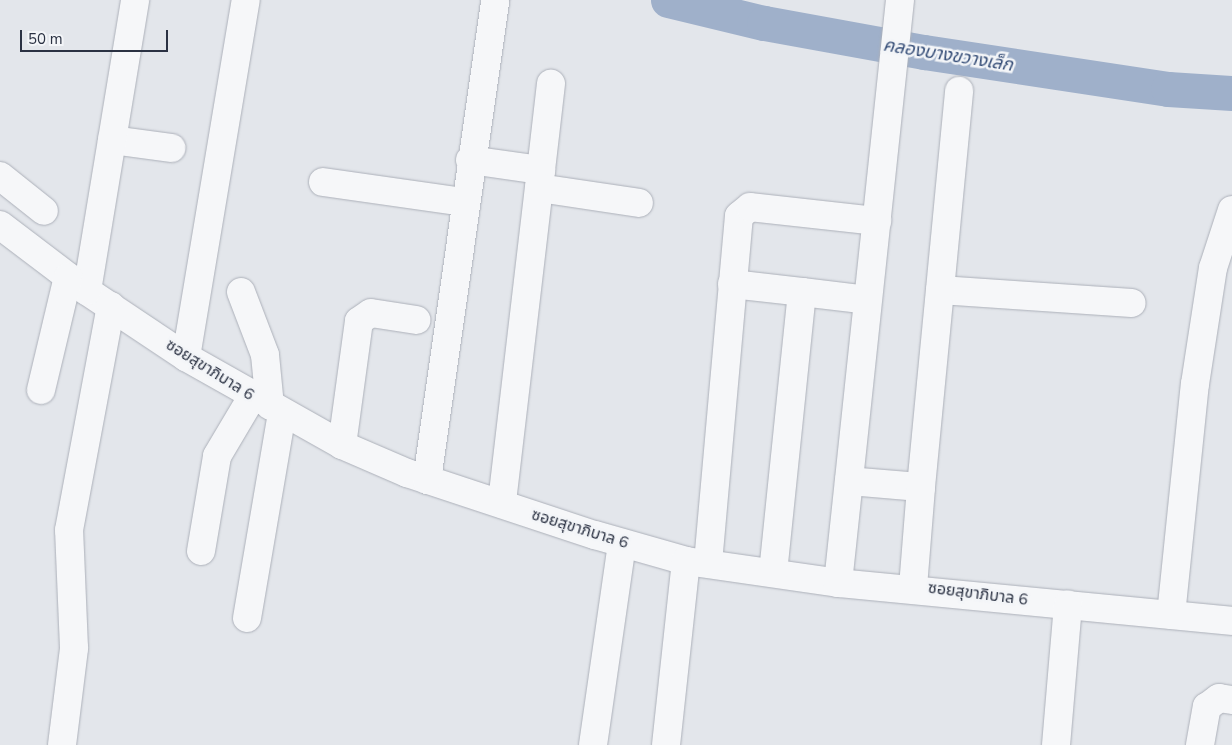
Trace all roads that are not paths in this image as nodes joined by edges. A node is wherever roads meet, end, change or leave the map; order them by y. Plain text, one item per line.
1 (135, 0) edge
2 (246, 0) edge
3 (495, 0) edge
4 (899, 7) edge
5 (551, 84) dead end
6 (959, 91) dead end
7 (112, 140) junction
8 (171, 148) dead end
9 (470, 160) junction
10 (0, 176) edge
11 (540, 179) junction
12 (323, 182) dead end
13 (464, 202) junction
14 (638, 203) dead end
15 (1232, 210) edge
16 (44, 211) dead end
17 (876, 221) junction
18 (0, 225) edge
19 (78, 284) junction
20 (732, 284) junction
21 (940, 290) junction
22 (241, 292) dead end
23 (802, 292) junction
24 (868, 300) junction
25 (1132, 303) dead end
26 (112, 306) junction
27 (416, 320) dead end
28 (186, 357) junction
29 (41, 390) dead end
30 (268, 405) junction
31 (342, 445) junction
32 (427, 480) junction
33 (848, 481) junction
34 (921, 487) junction
35 (502, 504) junction
36 (622, 543) junction
37 (201, 551) dead end
38 (697, 562) junction
39 (772, 572) junction
40 (838, 582) junction
41 (913, 587) junction
42 (1068, 605) junction
43 (1171, 615) junction
44 (247, 618) dead end
45 (1232, 621) edge
46 (1232, 700) edge
47 (62, 745) edge
48 (593, 745) edge
49 (666, 745) edge
50 (1056, 745) edge
51 (1200, 745) edge

1 - 7 street
2 - 28 street
3 - 9 street
4 - 17 street
5 - 11 street
6 - 21 street
7 - 8 street
7 - 19 street
9 - 11 street
9 - 13 street
10 - 16 street
11 - 14 street
11 - 35 street
12 - 13 street
13 - 32 street
15 - 43 street
17 - 20 street
17 - 24 street
18 - 19 street, ซอยสุขาภิบาล 6
19 - 26 street, ซอยสุขาภิบาล 6
19 - 29 street
20 - 23 street
20 - 38 street
21 - 25 street
21 - 34 street
22 - 30 street
23 - 24 street
23 - 39 street
24 - 33 street
26 - 28 street, ซอยสุขาภิบาล 6
26 - 47 street
27 - 31 street
28 - 30 street, ซอยสุขาภิบาล 6
30 - 31 street, ซอยสุขาภิบาล 6
30 - 37 street
30 - 44 street
31 - 32 street, ซอยสุขาภิบาล 6
32 - 35 street, ซอยสุขาภิบาล 6
33 - 34 street
33 - 40 street
34 - 41 street
35 - 36 street, ซอยสุขาภิบาล 6
36 - 38 street, ซอยสุขาภิบาล 6
36 - 48 street
38 - 39 street, ซอยสุขาภิบาล 6
38 - 49 street
39 - 40 street, ซอยสุขาภิบาล 6
40 - 41 street, ซอยสุขาภิบาล 6
41 - 42 street, ซอยสุขาภิบาล 6
42 - 43 street, ซอยสุขาภิบาล 6
42 - 50 street
43 - 45 street, ซอยสุขาภิบาล 6
46 - 51 street

